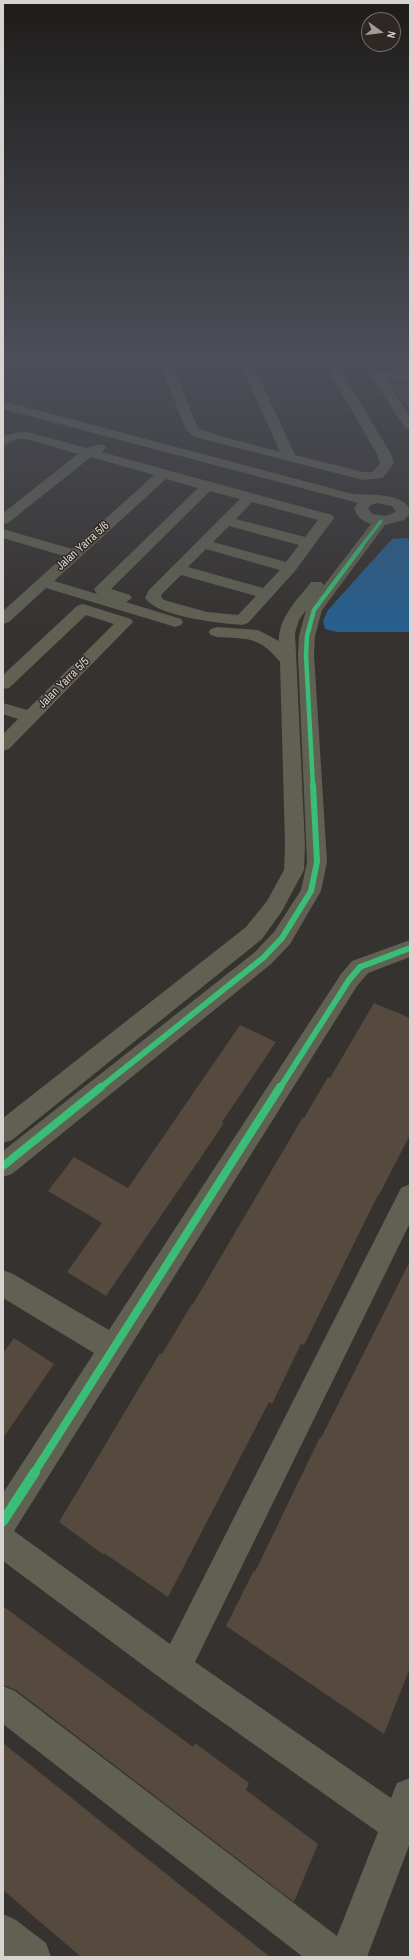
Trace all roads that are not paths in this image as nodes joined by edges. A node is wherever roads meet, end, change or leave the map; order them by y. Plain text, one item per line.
1 (79, 450) edge
2 (94, 450) edge
3 (141, 450) edge
4 (174, 450) edge
5 (261, 450) edge
6 (286, 450) edge
7 (382, 450) edge
8 (88, 453) junction
9 (290, 458) junction
10 (163, 474) junction
11 (207, 486) junction
12 (250, 498) junction
13 (370, 512) junction
14 (3, 520) edge
15 (227, 521) junction
16 (3, 533) edge
17 (309, 543) junction
18 (203, 544) junction
19 (74, 554) junction
20 (290, 568) junction
21 (178, 570) junction
22 (42, 582) junction
23 (266, 594) junction
24 (156, 601) junction
25 (5, 615) edge
26 (292, 617) junction
27 (258, 636) junction
28 (287, 660) junction
29 (3, 684) edge
30 (3, 708) edge
31 (30, 717) junction
32 (3, 745) edge
33 (410, 948) edge
34 (3, 1132) edge
35 (3, 1166) edge
36 (410, 1196) edge
37 (3, 1284) edge
38 (112, 1348) junction
39 (3, 1521) edge
40 (3, 1542) edge
41 (175, 1668) junction
42 (3, 1703) edge
43 (405, 1810) edge
44 (3, 1933) edge
45 (32, 1957) edge
46 (334, 1957) edge
47 (348, 1957) edge

1 - 8 street
2 - 8 street
3 - 13 street
4 - 13 street
5 - 9 street
6 - 9 street
7 - 9 street
8 - 10 street
8 - 14 street
10 - 11 street
10 - 19 street, Jalan Yarra 5/6
11 - 12 street
11 - 24 street
12 - 15 street
12 - 17 street
13 - 26 street
13 - 35 street
15 - 17 street
15 - 18 street
16 - 19 street
17 - 20 street
18 - 20 street
18 - 21 street
19 - 22 street, Jalan Yarra 5/6
20 - 23 street
21 - 23 street
21 - 24 street
22 - 25 street, Jalan Yarra 5/6
22 - 27 street
23 - 24 street
26 - 27 street
26 - 28 street
27 - 28 street
28 - 34 street
29 - 31 street, Jalan Yarra 5/5
30 - 31 street
31 - 32 street, Jalan Yarra 5/5
33 - 38 street
36 - 41 street
37 - 38 street
38 - 39 street
40 - 41 street
41 - 43 street
42 - 46 street
43 - 47 street
44 - 45 street

